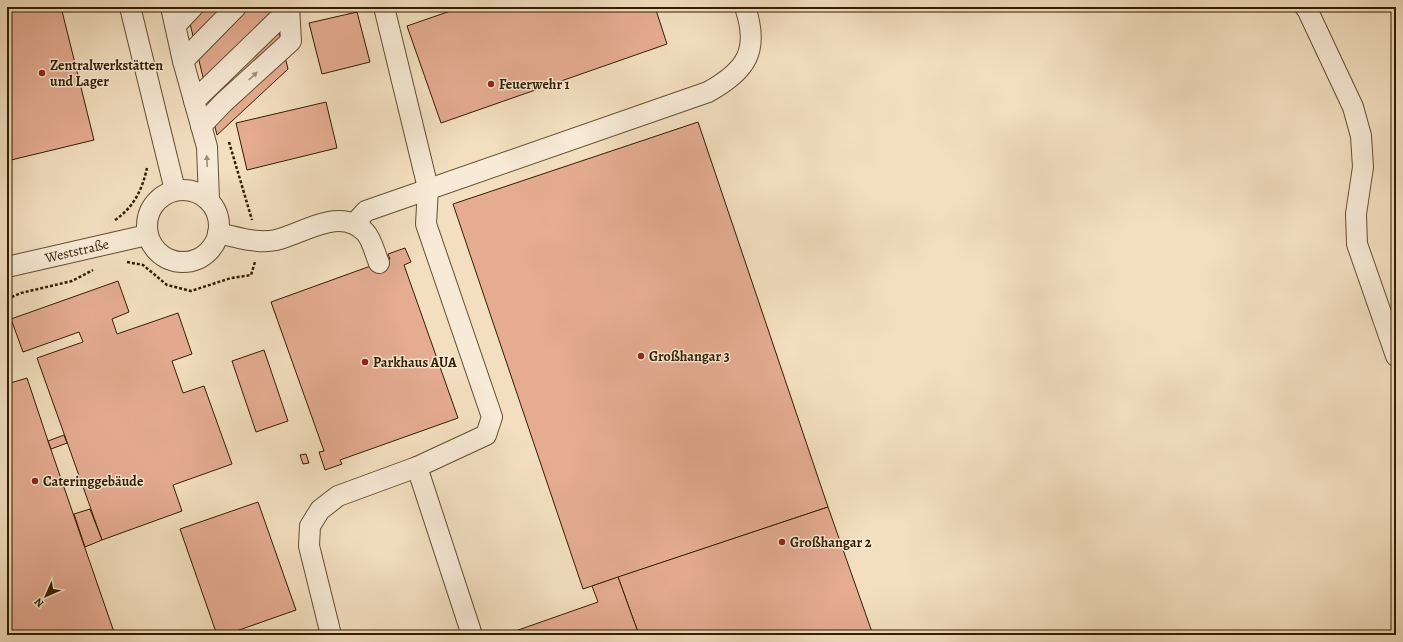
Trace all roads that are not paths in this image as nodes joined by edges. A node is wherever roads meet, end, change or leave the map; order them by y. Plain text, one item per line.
1 (193, 7) edge
2 (236, 7) edge
3 (384, 7) edge
4 (745, 7) edge
5 (1305, 7) edge
6 (289, 8) edge
7 (131, 9) edge
8 (174, 16) edge
9 (183, 60) junction
10 (194, 101) junction
11 (201, 126) junction
12 (428, 188) junction
13 (175, 190) junction
14 (209, 200) junction
15 (354, 224) junction
16 (218, 233) junction
17 (147, 234) junction
18 (379, 263) dead end
19 (7, 267) edge
20 (1396, 356) edge
21 (417, 467) junction
22 (331, 635) edge
23 (472, 635) edge

1 - 8 street
2 - 9 street
3 - 12 street
4 - 12 street
5 - 20 street
6 - 10 street
11 -> 6 street
7 - 13 street
8 - 9 street
9 - 10 street
10 - 11 street
14 -> 11 street
12 - 15 street
12 - 21 street
13 - 14 street
13 - 17 street
14 - 16 street
15 - 16 street
15 - 18 street
16 - 17 street
17 - 19 street, Weststraße
21 - 22 street
21 - 23 street

